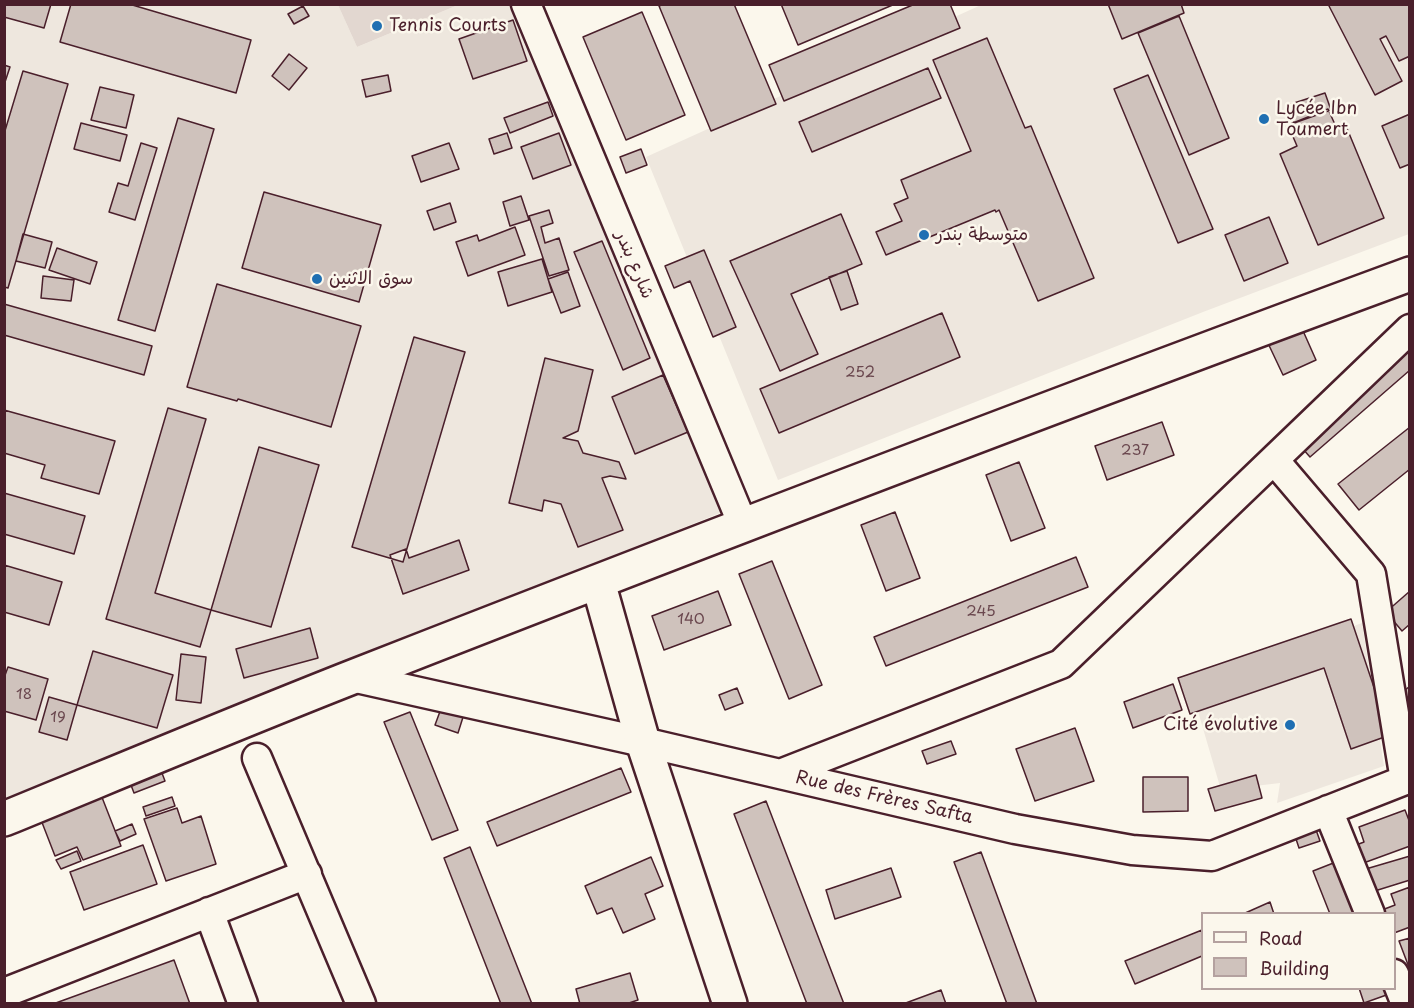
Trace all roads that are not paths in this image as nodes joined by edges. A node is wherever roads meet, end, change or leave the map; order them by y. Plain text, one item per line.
1 (526, 4) edge
2 (1410, 274) edge
3 (1410, 329) edge
4 (1274, 460) junction
5 (743, 525) junction
6 (598, 582) junction
7 (352, 677) junction
8 (643, 742) junction
9 (257, 758) dead end
10 (780, 774) junction
11 (1407, 779) edge
12 (1328, 810) junction
13 (4, 819) edge
14 (307, 874) junction
15 (210, 912) junction
16 (1369, 912) edge
17 (1396, 977) edge
18 (4, 993) edge
19 (243, 1004) edge
20 (362, 1004) edge
21 (730, 1004) edge
22 (1406, 1004) edge

1 - 5 street, شارع بندر
2 - 5 main road
3 - 4 street
4 - 10 street
4 - 11 street
5 - 6 main road
6 - 7 main road
6 - 8 main road
7 - 8 street, Rue des Frères Safta
7 - 13 main road
8 - 10 street, Rue des Frères Safta
8 - 21 main road
9 - 14 street
10 - 12 street, Rue des Frères Safta
11 - 12 street, Rue des Frères Safta
12 - 16 street
14 - 15 street
14 - 20 street
15 - 18 street
15 - 19 street
17 - 22 street

